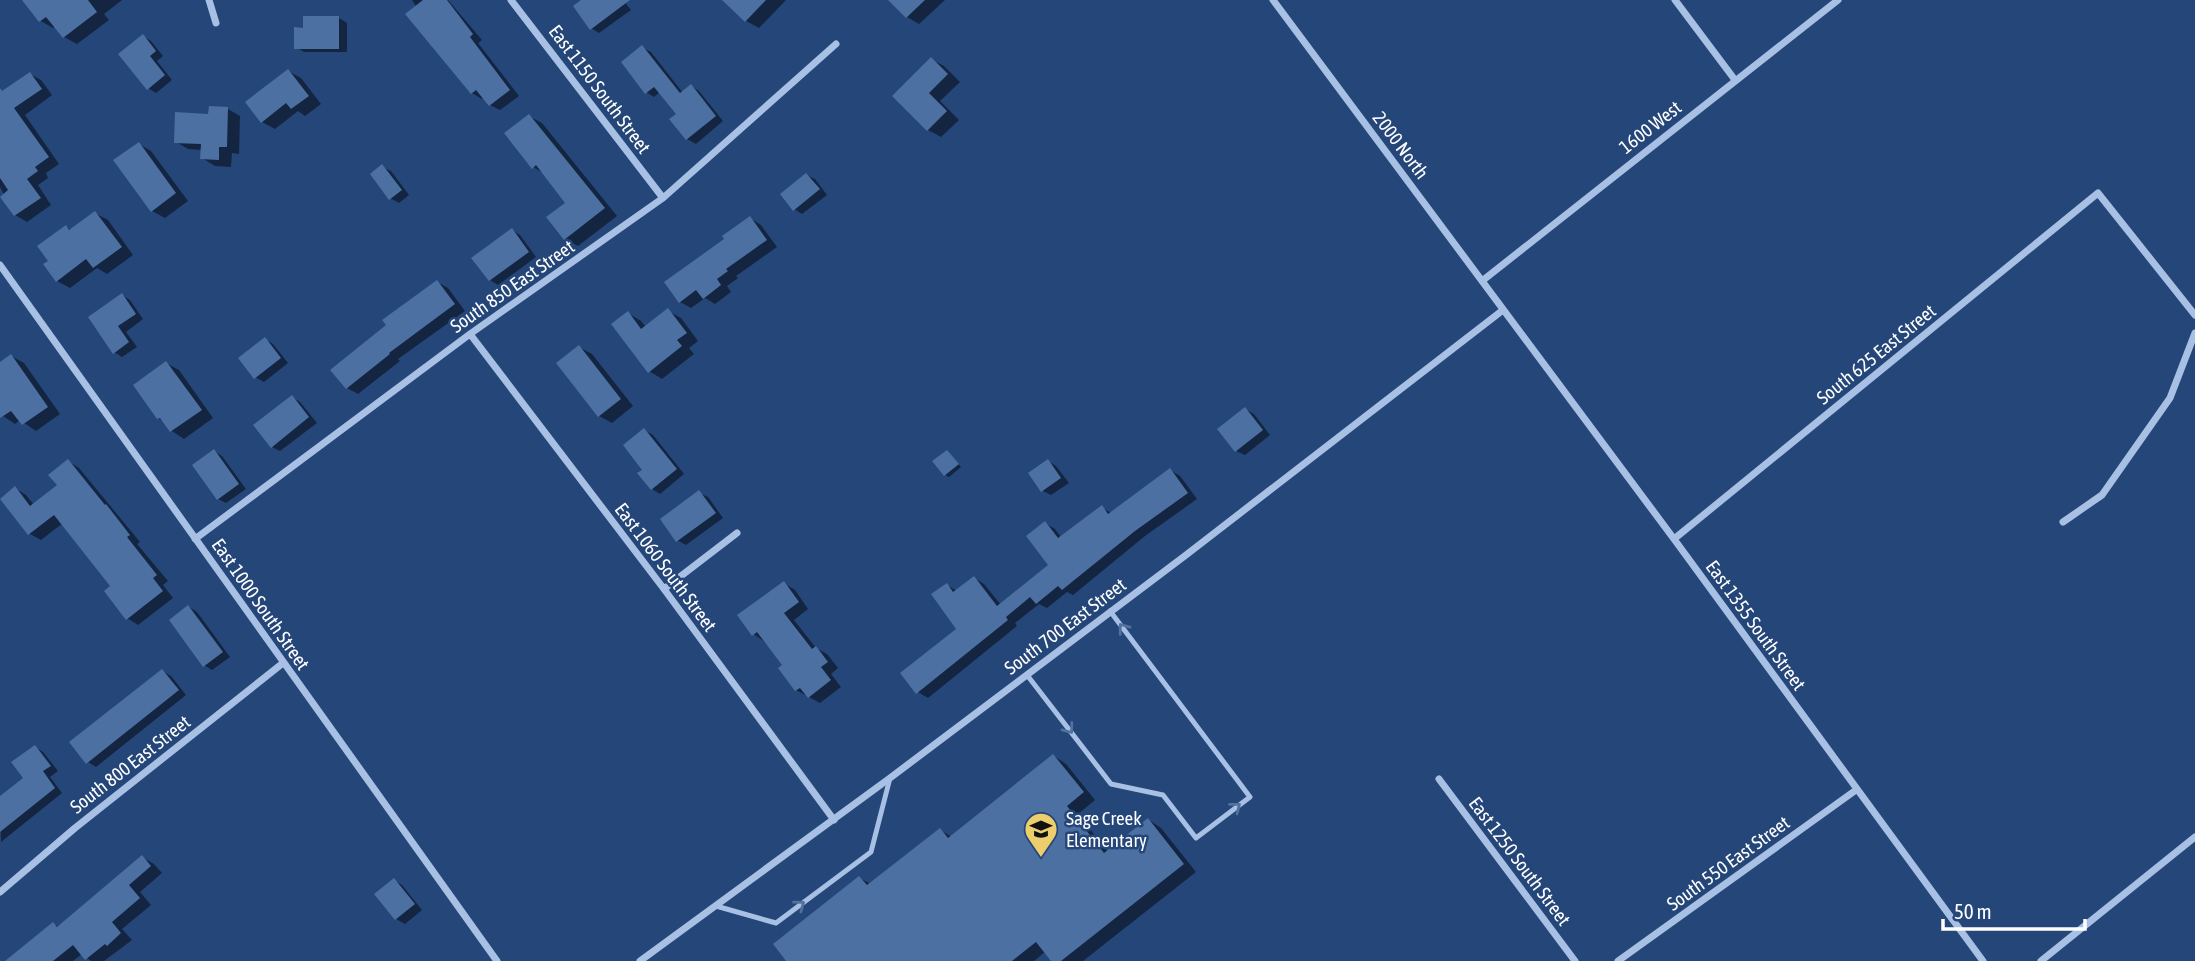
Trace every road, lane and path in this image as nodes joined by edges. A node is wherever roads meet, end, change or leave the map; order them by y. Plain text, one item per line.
1 (209, 0) edge
2 (511, 0) edge
3 (1273, 0) edge
4 (1675, 0) edge
5 (1839, 0) edge
6 (216, 23) dead end
7 (836, 44) dead end
8 (1735, 80) junction
9 (663, 198) junction
10 (0, 265) edge
11 (1482, 281) junction
12 (1503, 310) junction
13 (2195, 315) edge
14 (2195, 333) edge
15 (470, 334) junction
16 (2063, 522) dead end
17 (737, 533) dead end
18 (195, 539) junction
19 (1674, 539) junction
20 (664, 589) junction
21 (1110, 611) junction
22 (284, 663) junction
23 (1027, 675) junction
24 (890, 778) junction
25 (1439, 779) dead end
26 (1856, 790) junction
27 (834, 820) junction
28 (2195, 837) edge
29 (0, 892) edge
30 (716, 906) junction
31 (496, 961) edge
32 (640, 961) edge
33 (1575, 961) edge
34 (1618, 961) edge
35 (1983, 961) edge
36 (2041, 961) edge

1 - 6 street
2 - 9 street, East 1150 South Street
3 - 11 street, 2000 North
4 - 8 street
5 - 8 street, 1600 West
7 - 9 street, South 850 East Street
8 - 11 street, 1600 West
9 - 15 street, South 850 East Street
10 - 18 street, East 1000 South Street
11 - 12 street, 2000 North
12 - 19 street, East 1355 South Street
12 - 21 street, South 700 East Street
13 - 19 street, South 625 East Street
14 - 16 street
15 - 18 street, South 850 East Street
15 - 20 street, East 1060 South Street
17 - 20 street
18 - 22 street, East 1000 South Street
19 - 26 street, East 1355 South Street
20 - 27 street, East 1060 South Street
21 - 23 street, South 700 East Street
23 -> 21 lane
22 - 29 street, South 800 East Street
22 - 31 street, East 1000 South Street
23 - 24 street, South 700 East Street
24 - 27 street, South 700 East Street
30 -> 24 lane
25 - 33 street, East 1250 South Street
26 - 34 street, South 550 East Street
26 - 35 street, East 1355 South Street
27 - 30 street, South 700 East Street
28 - 36 street
30 - 32 street, South 700 East Street

